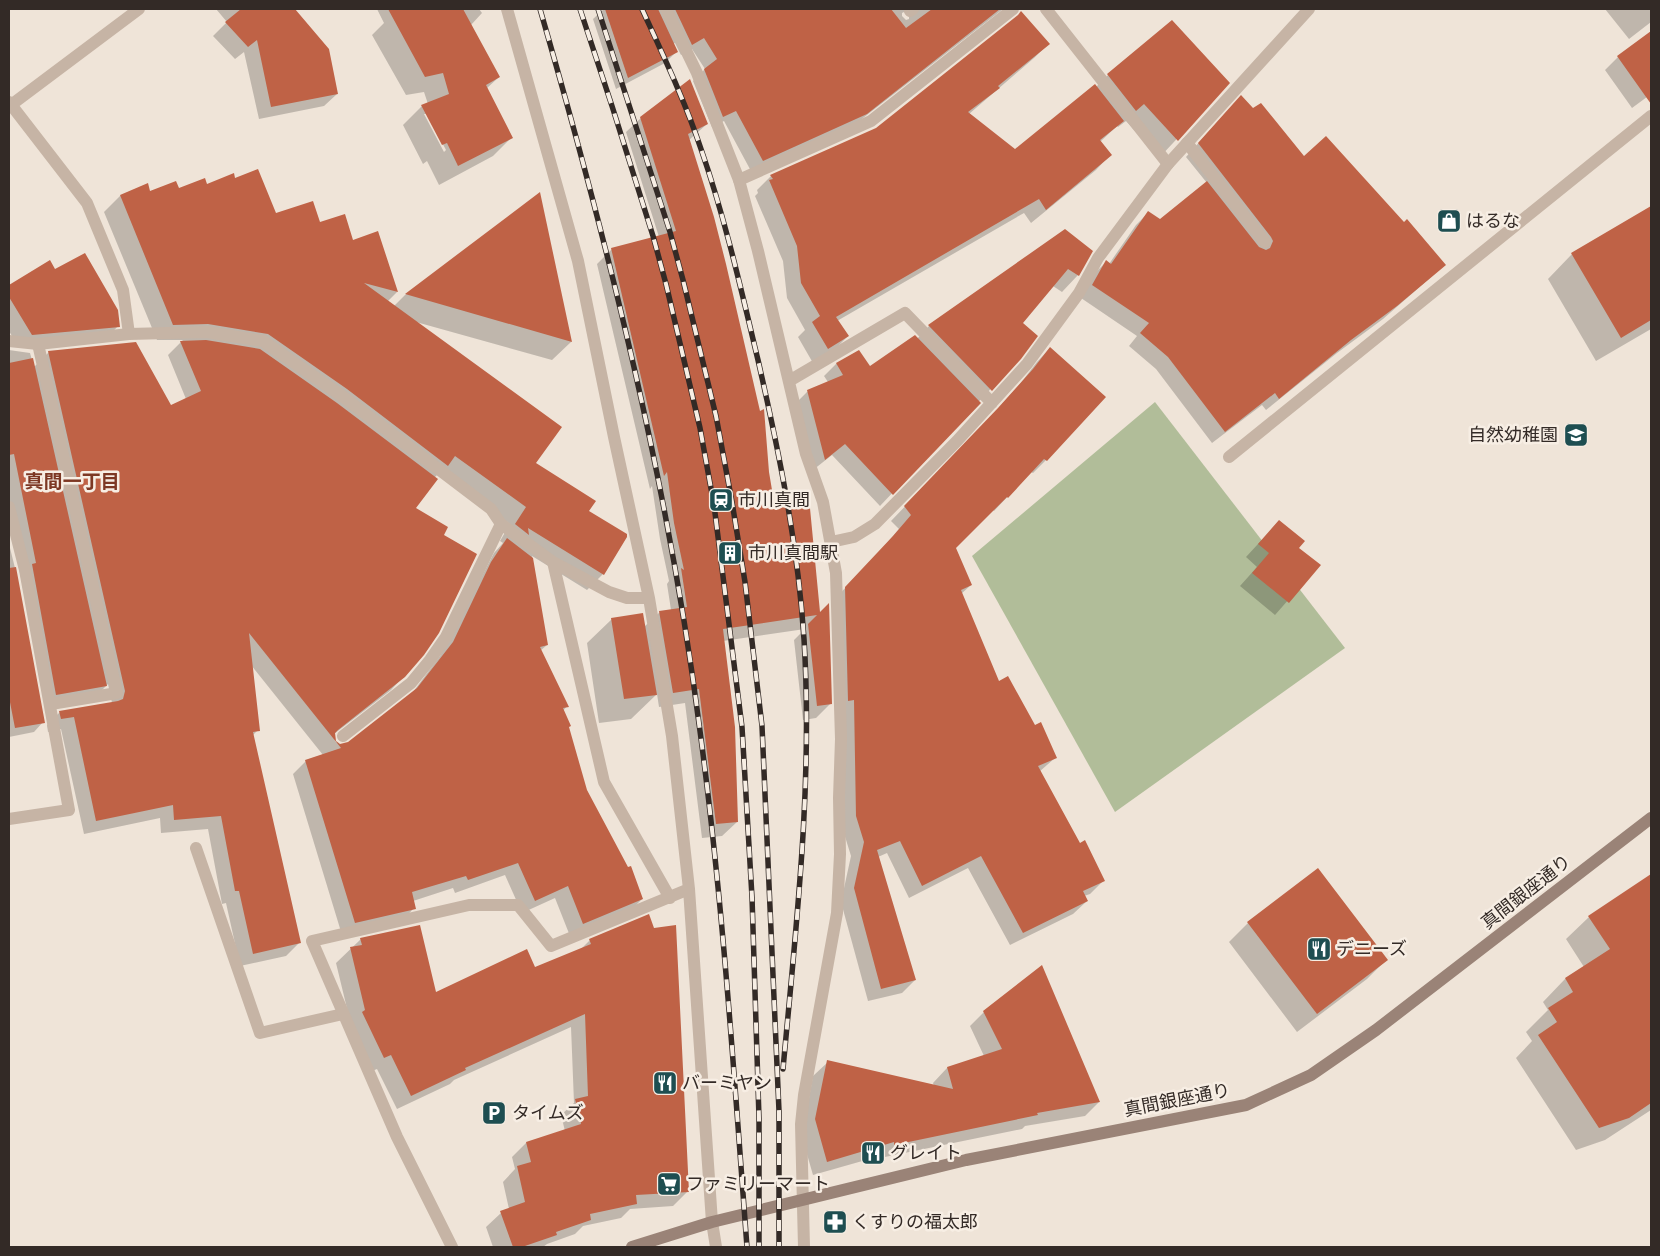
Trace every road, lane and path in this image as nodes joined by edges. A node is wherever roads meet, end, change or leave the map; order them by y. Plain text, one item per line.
1 (140, 9) edge
2 (507, 9) edge
3 (666, 9) edge
4 (1012, 9) edge
5 (1046, 9) edge
6 (1309, 9) edge
7 (10, 104) edge
8 (1651, 116) edge
9 (1187, 143) junction
10 (1168, 164) junction
11 (739, 180) junction
12 (1265, 242) dead end
13 (129, 334) junction
14 (9, 341) edge
15 (38, 344) junction
16 (789, 381) junction
17 (992, 402) junction
18 (1229, 457) dead end
19 (9, 507) edge
20 (501, 524) junction
21 (831, 542) junction
22 (553, 562) junction
23 (649, 598) junction
24 (51, 704) junction
25 (343, 736) dead end
26 (1651, 818) edge
27 (9, 819) edge
28 (196, 848) dead end
29 (689, 889) junction
30 (670, 898) junction
31 (343, 1014) junction
32 (804, 1200) junction
33 (712, 1222) junction
34 (452, 1247) edge
35 (632, 1247) edge
36 (716, 1247) edge
37 (804, 1247) edge

1 - 7 street
2 - 23 street
3 - 11 street
4 - 11 street
5 - 10 street
6 - 9 street
7 - 13 street
8 - 18 street
9 - 10 street
9 - 12 street
10 - 17 street
11 - 16 street
13 - 15 street
13 - 20 street
14 - 15 street
15 - 24 street
16 - 17 street
16 - 21 street
17 - 21 street
19 - 24 street
20 - 22 street
20 - 25 street
21 - 32 street
22 - 23 street
22 - 30 street
23 - 29 street
24 - 27 street
26 - 32 street, 真間銀座通り
28 - 31 street
29 - 30 street
29 - 33 street
30 - 31 street
31 - 34 street
32 - 33 street, 真間銀座通り
32 - 37 street
33 - 35 street, 真間銀座通り
33 - 36 street

